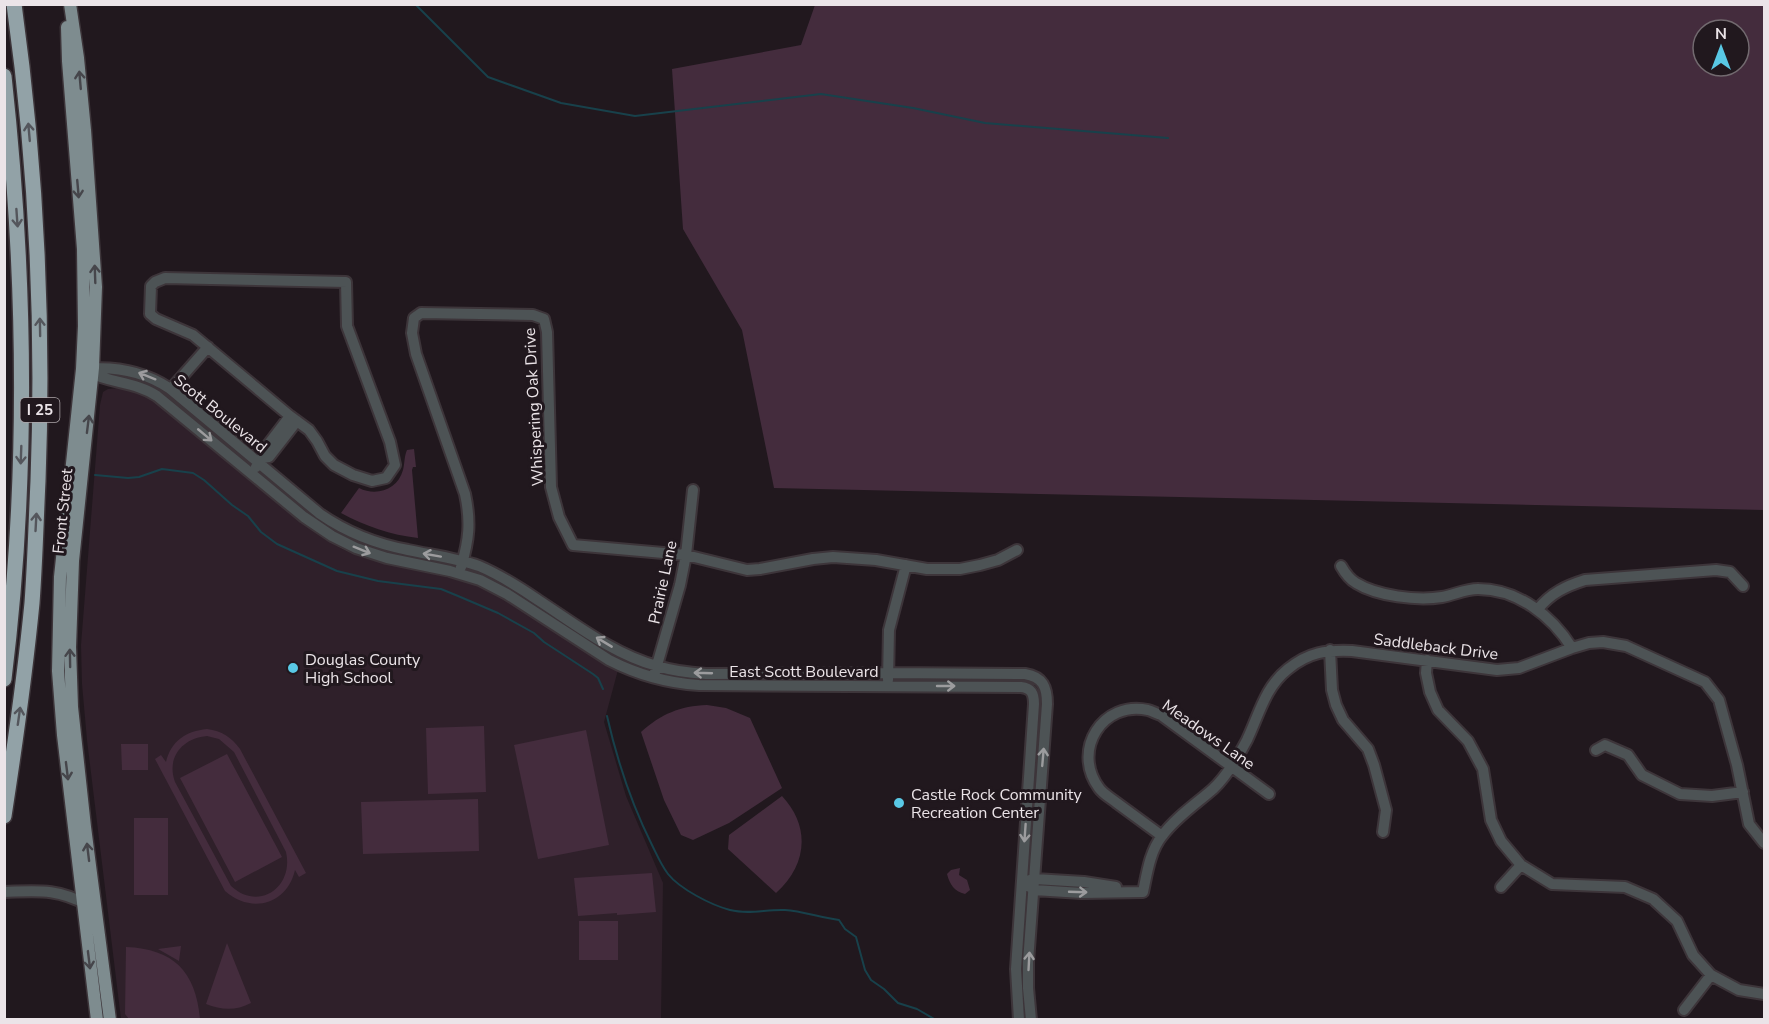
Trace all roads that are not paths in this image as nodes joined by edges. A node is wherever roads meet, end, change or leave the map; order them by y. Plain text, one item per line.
1 (14, 4) edge
2 (68, 4) edge
3 (4, 76) edge
4 (208, 347) junction
5 (89, 371) junction
6 (171, 389) junction
7 (293, 419) junction
8 (261, 461) junction
9 (251, 473) junction
10 (693, 490) dead end
11 (1017, 550) dead end
12 (686, 555) junction
13 (462, 561) junction
14 (906, 566) junction
15 (1341, 566) dead end
16 (459, 573) junction
17 (1743, 586) dead end
18 (1538, 609) junction
19 (585, 645) joint
20 (1572, 648) junction
21 (1330, 650) junction
22 (1427, 660) junction
23 (657, 666) junction
24 (888, 673) junction
25 (654, 678) junction
26 (4, 679) edge
27 (887, 686) junction
28 (1596, 750) dead end
29 (1231, 767) junction
30 (1743, 792) junction
31 (1269, 794) dead end
32 (4, 816) edge
33 (1383, 832) dead end
34 (1162, 836) junction
35 (1764, 843) edge
36 (1521, 866) junction
37 (1022, 882) junction
38 (1034, 884) junction
39 (1501, 887) dead end
40 (10, 892) edge
41 (82, 902) junction
42 (96, 910) junction
43 (1711, 975) junction
44 (1764, 994) edge
45 (1684, 1010) dead end
46 (97, 1020) edge
47 (110, 1020) edge
48 (1019, 1020) edge
49 (1031, 1020) edge

32 -> 1 highway, I 25
2 - 5 main road, Front Street
3 -> 26 highway, I 25
4 - 6 street
4 - 7 street
4 - 7 street
6 -> 5 street, Scott Boulevard
5 -> 9 street, Scott Boulevard
5 -> 41 main road, Front Street
42 -> 5 main road, Front Street
6 - 8 street, Scott Boulevard
7 - 8 street
8 - 9 street
13 -> 8 street, Scott Boulevard
9 -> 16 street, Scott Boulevard
10 - 12 street, Prairie Lane
11 - 14 street, Whispering Oak Drive
12 - 13 street, Whispering Oak Drive
12 - 14 street, Whispering Oak Drive
12 - 23 street, Prairie Lane
13 - 16 street, Whispering Oak Drive
23 -> 13 street, Scott Boulevard
14 - 24 street
15 - 18 street
16 - 19 street, Scott Boulevard
17 - 18 street
18 - 20 street
19 - 25 street, East Scott Boulevard
20 - 22 street, Saddleback Drive
20 - 30 street, Saddleback Drive
21 - 22 street, Saddleback Drive
21 - 29 street, Saddleback Drive
21 - 33 street
22 - 36 street
24 -> 23 street, East Scott Boulevard
23 - 25 street, Prairie Lane
24 - 27 street
38 -> 24 street, East Scott Boulevard
25 - 27 street, East Scott Boulevard
27 -> 37 street, East Scott Boulevard
28 - 30 street
29 - 31 street, Meadows Lane
29 - 34 street, Saddleback Drive
29 - 34 street, Meadows Lane
30 - 35 street, Saddleback Drive
34 - 38 street, Saddleback Drive
36 - 39 street
36 - 43 street
37 - 38 street
37 - 48 street
49 -> 38 street
40 - 41 street
41 - 42 street
41 -> 46 main road, Front Street
42 - 47 main road, Front Street
43 - 44 street
43 - 45 street

